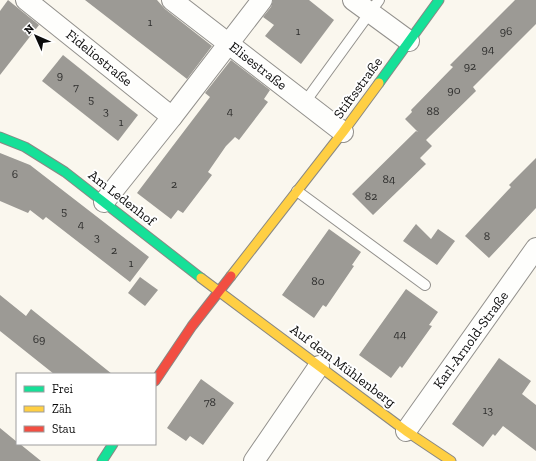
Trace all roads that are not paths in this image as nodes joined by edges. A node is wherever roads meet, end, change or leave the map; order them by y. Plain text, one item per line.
1 (26, 0) edge
2 (172, 0) edge
3 (262, 0) edge
4 (353, 0) edge
5 (440, 0) edge
6 (374, 6) edge
7 (410, 41) junction
8 (229, 44) junction
9 (305, 102) junction
10 (172, 117) junction
11 (343, 132) junction
12 (0, 136) edge
13 (297, 191) junction
14 (104, 202) junction
15 (536, 248) edge
16 (425, 285) dead end
17 (220, 292) junction
18 (319, 366) junction
19 (156, 380) edge
20 (406, 431) junction
21 (112, 445) edge
22 (102, 461) edge
23 (254, 461) edge
24 (451, 461) edge

1 - 10 street, Fideliostraße
2 - 8 street, Elisestraße
3 - 8 street
4 - 6 street
5 - 7 street, Stiftsstraße
6 - 7 street
6 - 9 lane
7 - 11 street, Stiftsstraße
8 - 9 street, Elisestraße
8 - 10 street
9 - 11 street, Elisestraße
10 - 14 street
11 - 13 street, Stiftsstraße
12 - 14 street, Am Ledenhof
13 - 16 lane
13 - 17 street, Stiftsstraße
14 - 17 street, Am Ledenhof
15 - 20 street, Karl-Arnold-Straße
17 - 18 street, Auf dem Mühlenberg
17 - 19 street, Stiftsstraße
18 - 20 street, Auf dem Mühlenberg
18 - 23 street
20 - 24 street, Auf dem Mühlenberg
21 - 22 street

